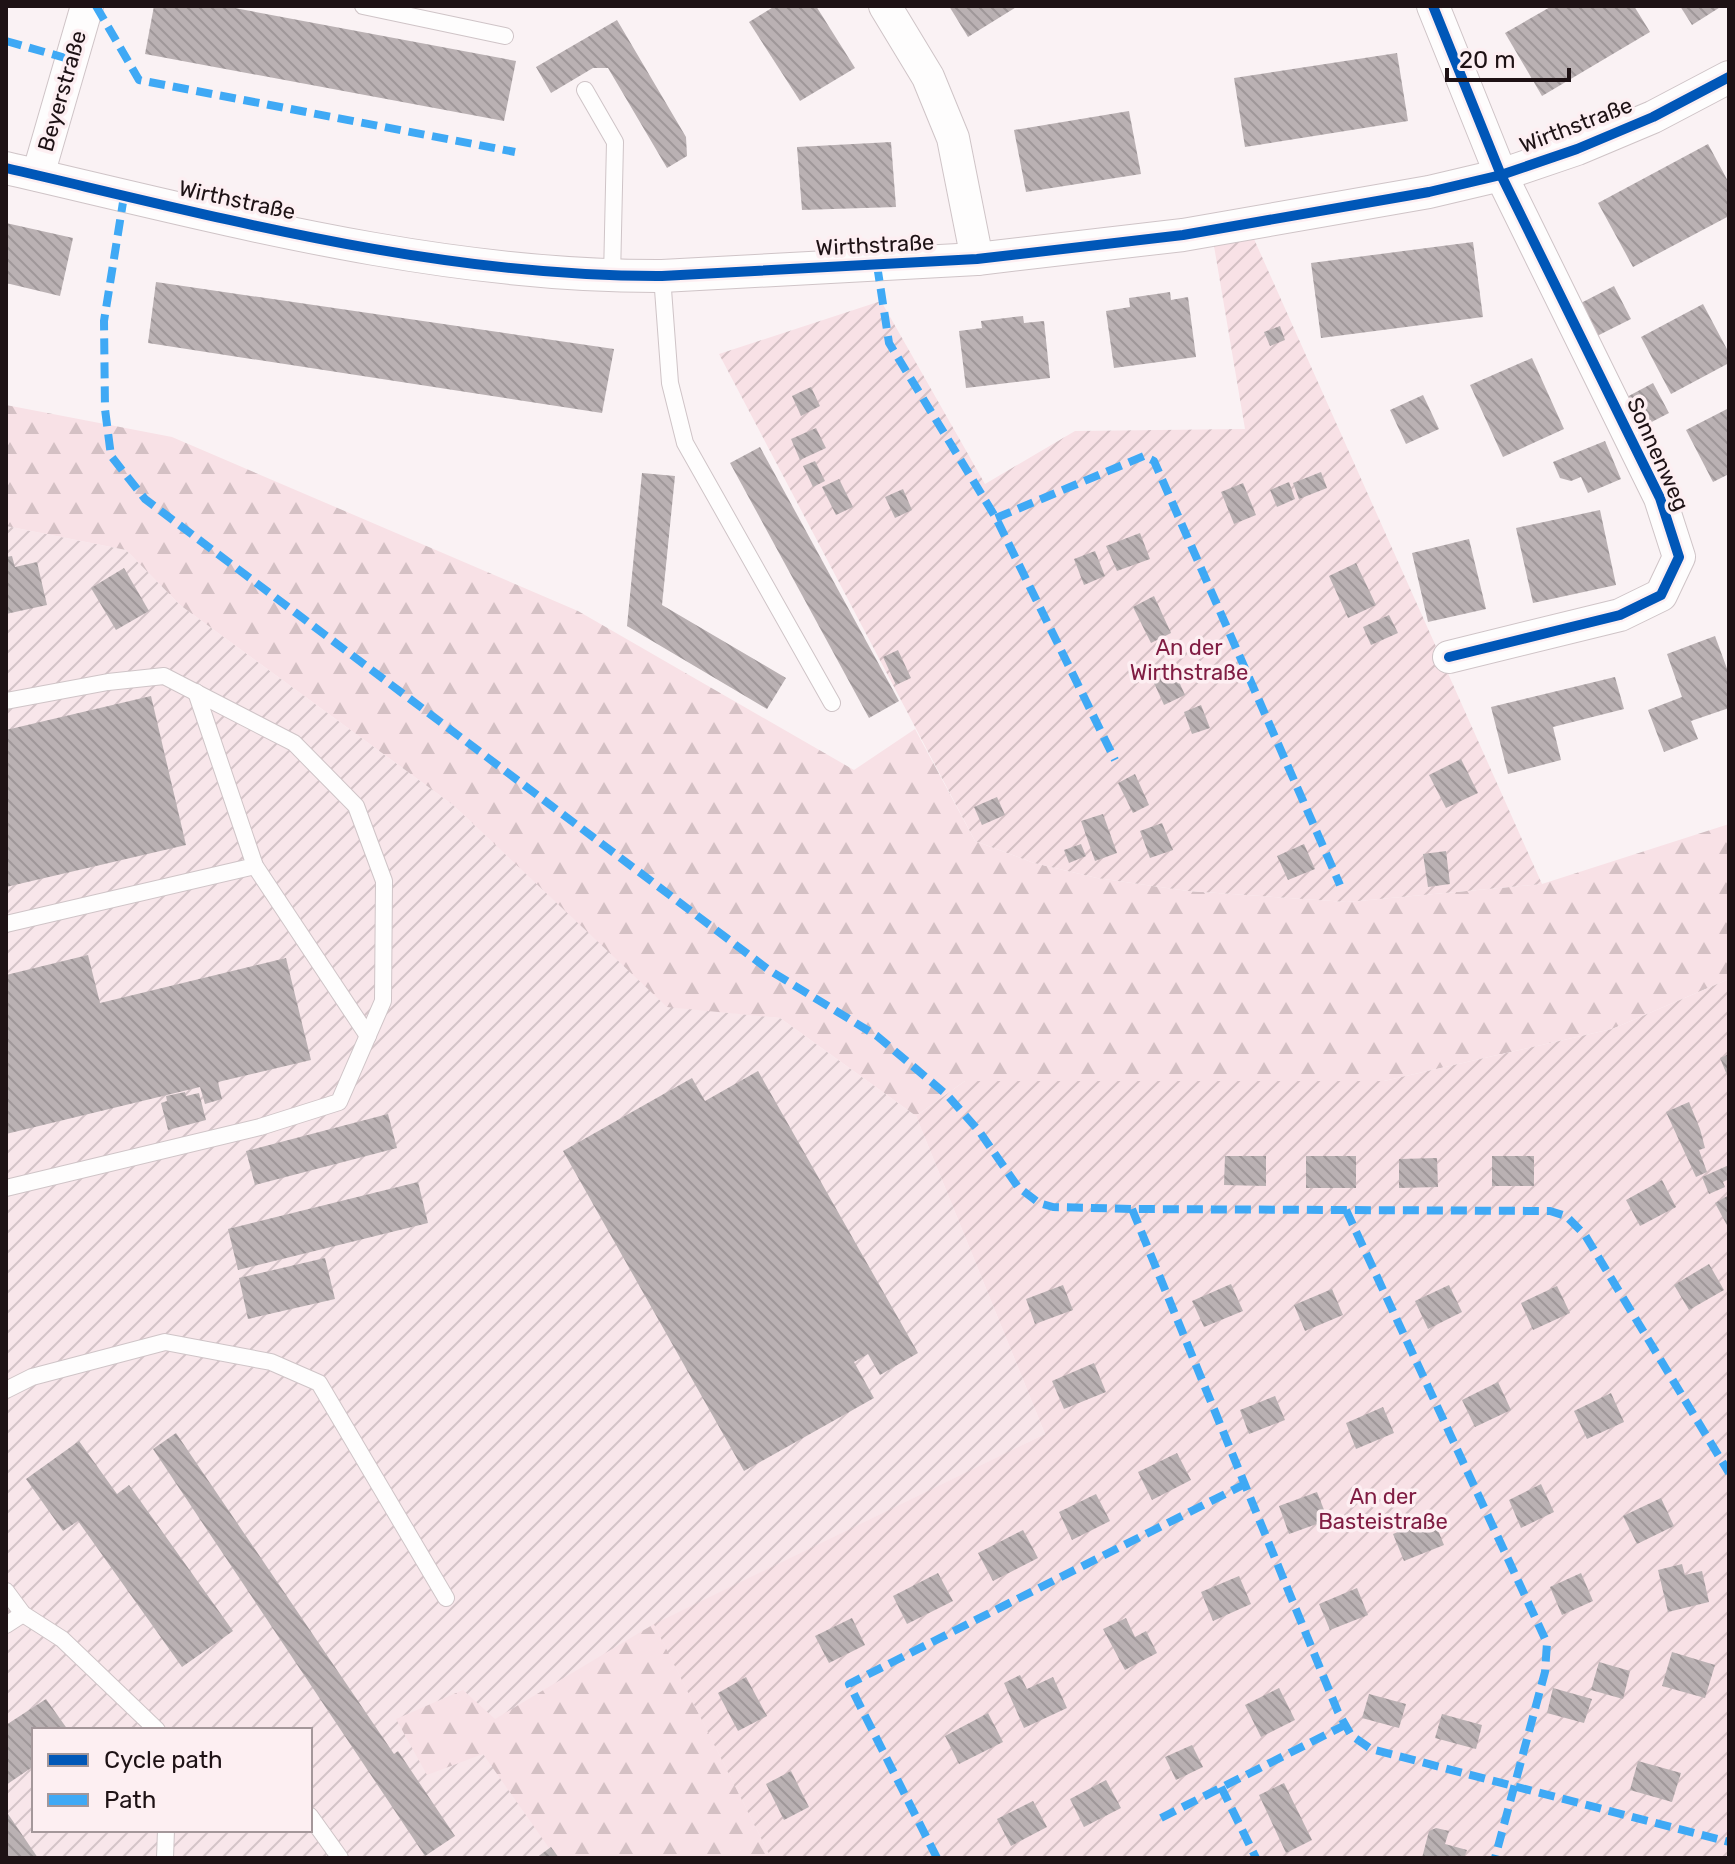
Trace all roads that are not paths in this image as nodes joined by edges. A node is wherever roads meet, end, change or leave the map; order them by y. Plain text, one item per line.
1 (87, 6) edge
2 (363, 6) edge
3 (885, 6) edge
4 (1433, 6) edge
5 (505, 36) dead end
6 (1729, 77) edge
7 (585, 90) dead end
8 (6, 168) edge
9 (38, 175) junction
10 (1501, 175) junction
11 (977, 259) junction
12 (662, 276) junction
13 (612, 277) junction
14 (1449, 657) dead end
15 (196, 692) junction
16 (6, 701) edge
17 (832, 703) dead end
18 (255, 866) junction
19 (6, 924) edge
20 (368, 1036) junction
21 (6, 1188) edge
22 (6, 1390) edge
23 (6, 1591) edge
24 (446, 1598) dead end
25 (23, 1614) junction
26 (6, 1625) edge
27 (155, 1728) edge
28 (312, 1819) edge
29 (166, 1832) edge
30 (165, 1858) edge
31 (340, 1858) edge

1 - 9 street, Beyerstraße
2 - 5 lane
3 - 11 street
4 - 10 street, Sonnenweg
6 - 10 street, Wirthstraße
7 - 13 lane
8 - 9 street, Wirthstraße
9 - 13 street, Wirthstraße
10 - 11 street, Wirthstraße
10 - 14 street, Sonnenweg
11 - 12 street, Wirthstraße
12 - 13 street, Wirthstraße
12 - 17 lane
15 - 16 lane
15 - 18 lane
15 - 20 lane
18 - 19 lane
18 - 20 lane
20 - 21 lane
22 - 24 lane
23 - 25 lane
25 - 26 lane
25 - 27 lane
28 - 31 lane
29 - 30 lane

